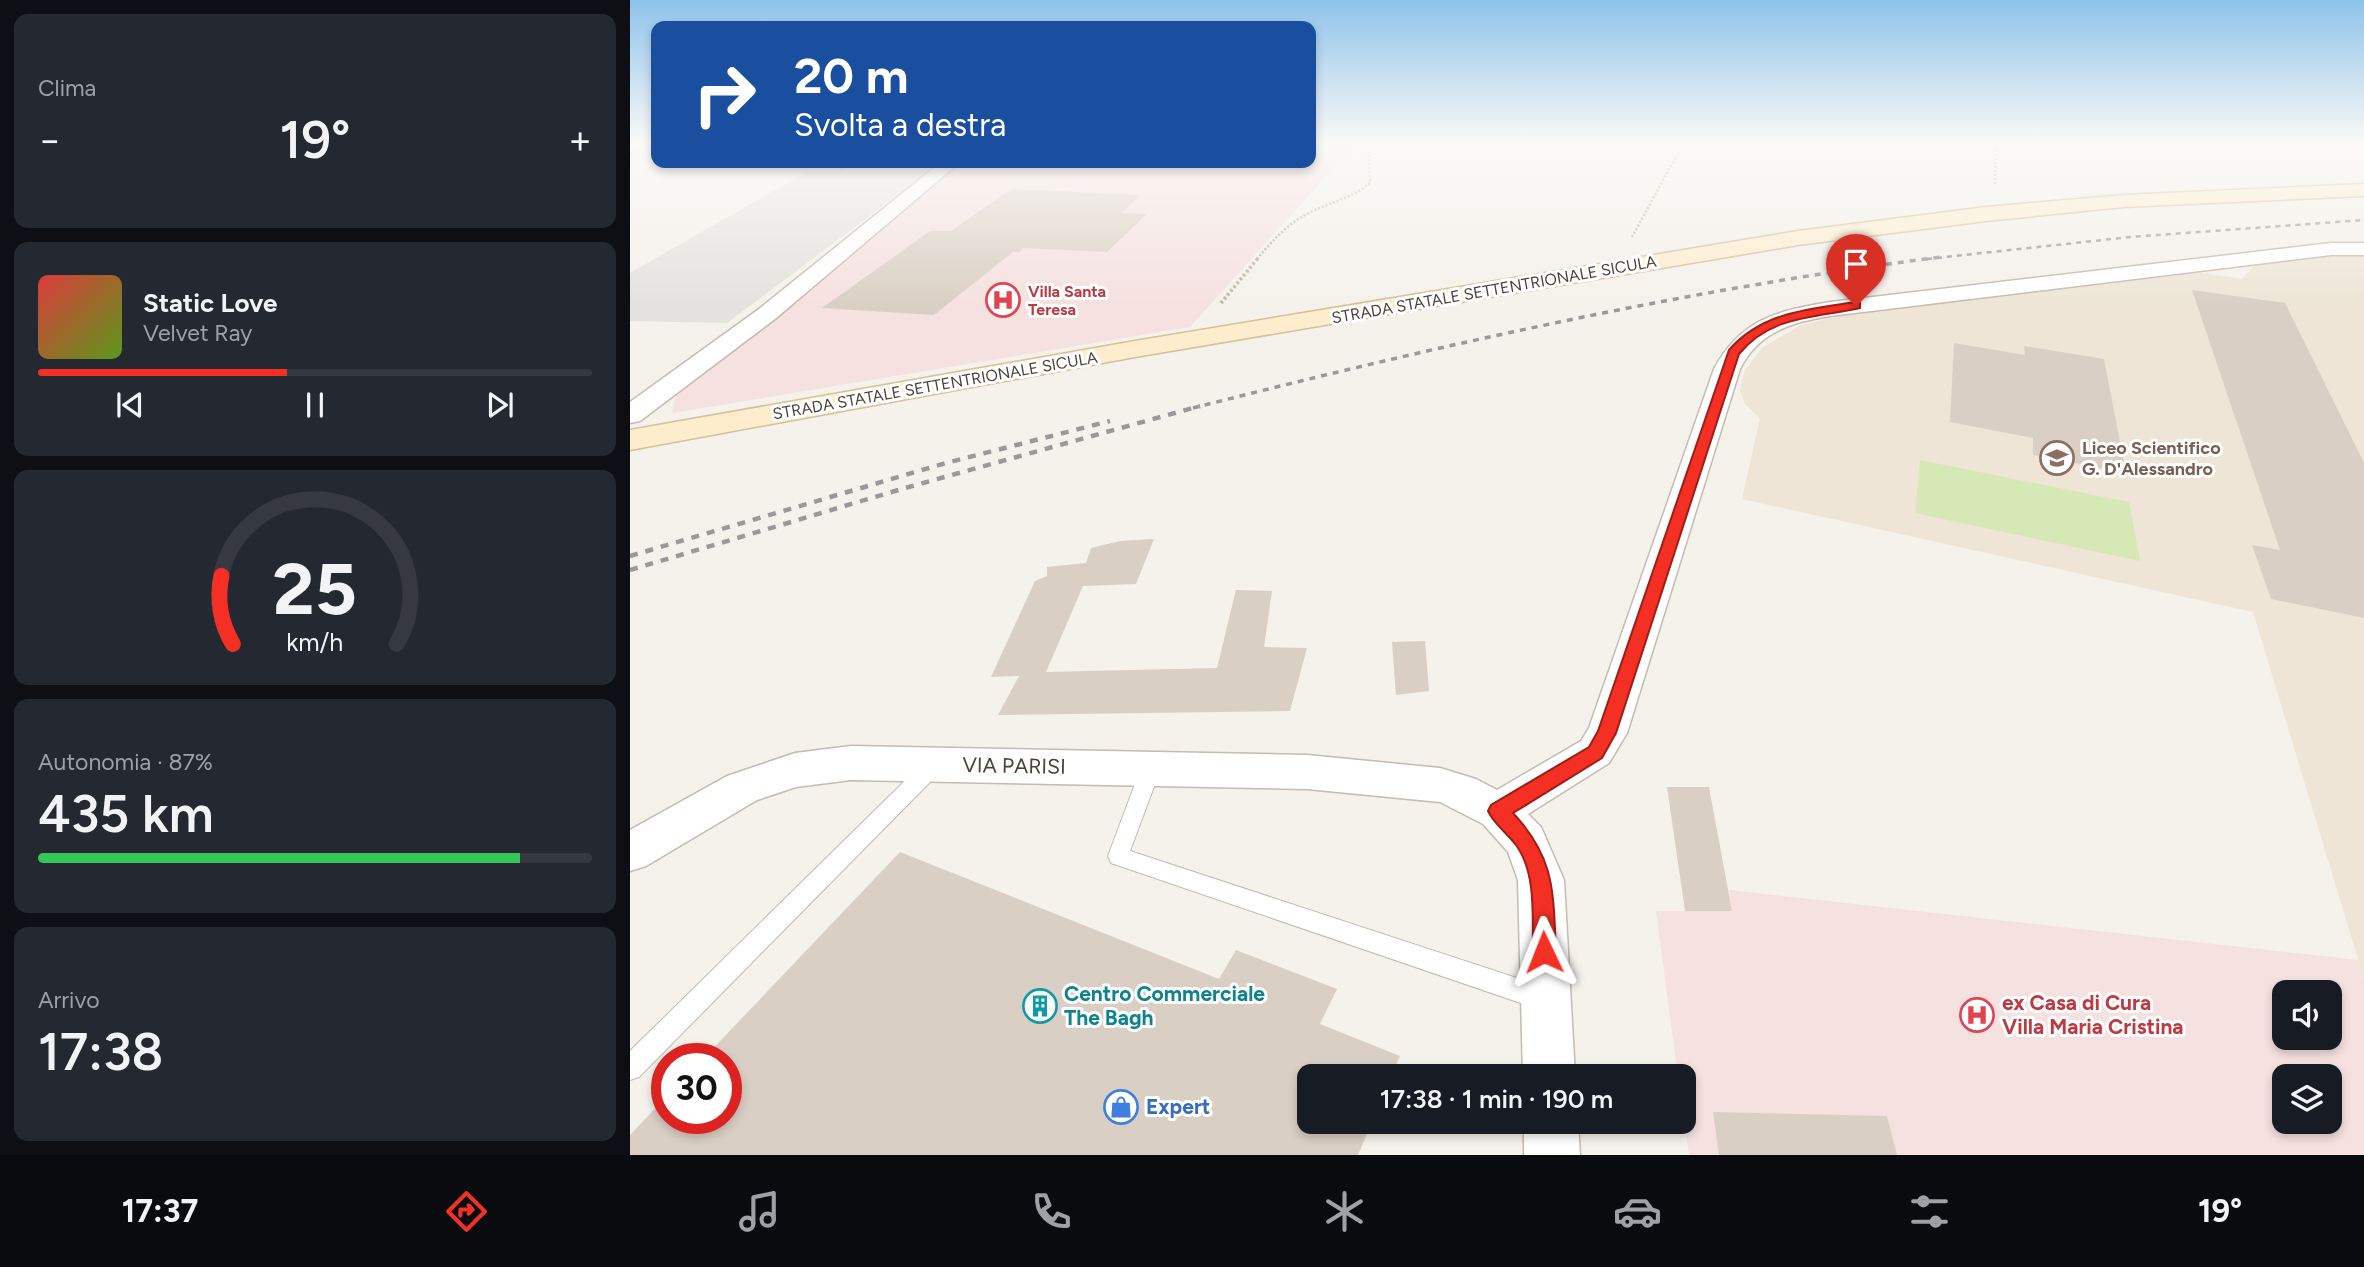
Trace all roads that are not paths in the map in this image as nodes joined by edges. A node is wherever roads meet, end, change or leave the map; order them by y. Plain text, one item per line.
1 (910, 196) edge
2 (2235, 196) edge
3 (2364, 250) edge
4 (630, 415) edge
5 (630, 440) edge
6 (934, 764) junction
7 (1151, 768) junction
8 (1498, 811) junction
9 (630, 852) edge
10 (1546, 1000) junction
11 (1549, 1064) edge
12 (630, 1068) edge
13 (1551, 1134) edge
14 (1552, 1155) edge

1 - 4 street
2 - 5 main road, STRADA STATALE SETTENTRIONALE SICULA
3 - 8 street
6 - 7 street, VIA PARISI
6 - 9 street, VIA PARISI
6 - 12 lane
7 - 8 street, VIA PARISI
7 - 10 lane
8 - 10 street, VIA PARISI
10 - 11 street, VIA PARISI
13 - 14 street

